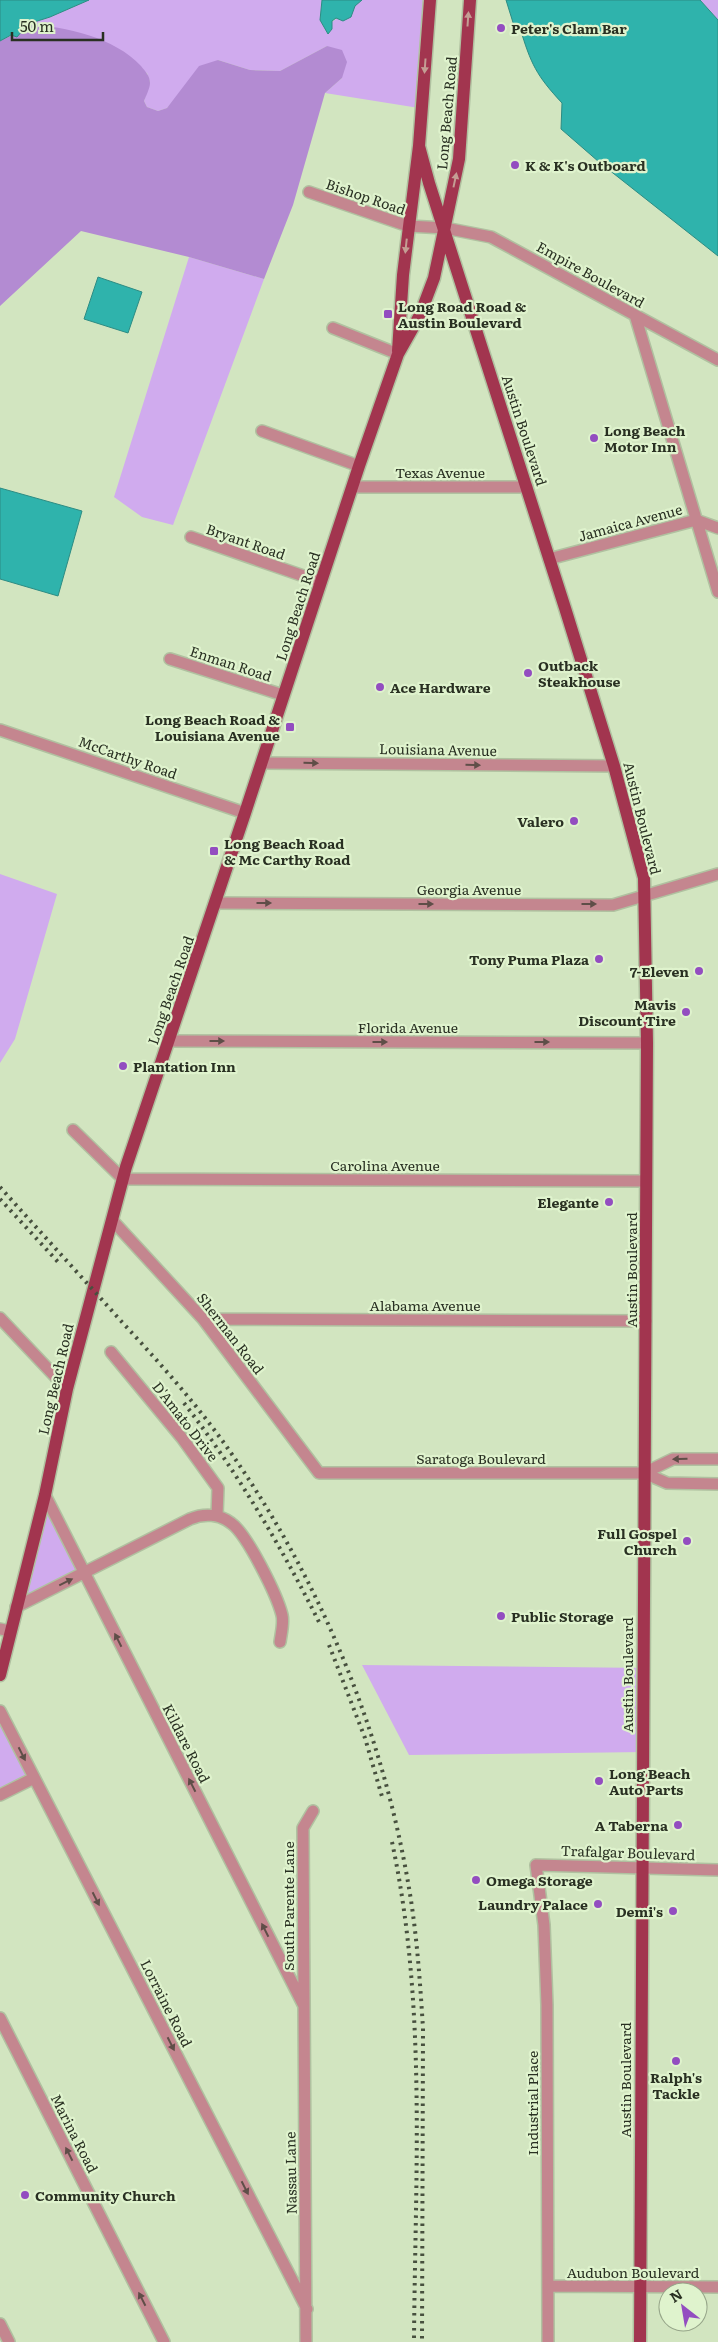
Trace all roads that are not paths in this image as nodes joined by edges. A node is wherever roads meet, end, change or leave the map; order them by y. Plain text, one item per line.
1 (430, 0) edge
2 (470, 0) edge
3 (419, 146) junction
4 (309, 192) dead end
5 (408, 226) junction
6 (445, 228) junction
7 (635, 315) junction
8 (333, 328) dead end
9 (398, 354) junction
10 (718, 360) edge
11 (262, 431) dead end
12 (358, 466) junction
13 (527, 486) junction
14 (352, 487) junction
15 (696, 520) junction
16 (718, 528) edge
17 (190, 537) dead end
18 (549, 559) junction
19 (321, 582) junction
20 (718, 592) edge
21 (170, 659) dead end
22 (283, 695) junction
23 (0, 730) edge
24 (262, 763) junction
25 (614, 766) junction
26 (245, 813) junction
27 (718, 874) edge
28 (645, 895) junction
29 (215, 903) junction
30 (168, 1041) junction
31 (647, 1043) junction
32 (73, 1130) dead end
33 (123, 1179) junction
34 (646, 1182) junction
35 (112, 1220) junction
36 (0, 1318) edge
37 (203, 1319) junction
38 (646, 1321) junction
39 (111, 1352) dead end
40 (67, 1389) junction
41 (718, 1459) edge
42 (319, 1473) joint
43 (644, 1473) junction
44 (718, 1484) edge
45 (44, 1495) junction
46 (217, 1516) junction
47 (84, 1573) junction
48 (16, 1607) junction
49 (5, 1630) edge
50 (280, 1642) dead end
51 (0, 1675) edge
52 (0, 1711) edge
53 (34, 1778) junction
54 (0, 1795) edge
55 (313, 1811) dead end
56 (536, 1865) joint
57 (641, 1868) junction
58 (718, 1870) edge
59 (303, 2004) junction
60 (0, 2018) edge
61 (549, 2286) junction
62 (640, 2287) junction
63 (718, 2287) edge
64 (307, 2309) junction
65 (0, 2324) edge
66 (9, 2342) edge
67 (164, 2342) edge
68 (306, 2342) edge
69 (548, 2342) edge
70 (640, 2342) edge

1 -> 3 main road, Long Beach Road
6 -> 2 main road, Long Beach Road
3 - 5 main road, Long Beach Road
3 - 6 main road, Long Beach Road
4 - 5 street, Bishop Road
5 - 6 street, Bishop Road
5 -> 9 main road, Long Beach Road
6 - 7 street, Empire Boulevard
6 - 9 main road, Long Beach Road
6 - 13 main road, Austin Boulevard
7 - 10 street, Empire Boulevard
7 - 15 street
8 - 9 street
9 - 12 main road, Long Beach Road
11 - 12 street
12 - 14 main road, Long Beach Road
13 - 14 street, Texas Avenue
13 - 18 main road, Austin Boulevard
14 - 19 main road, Long Beach Road
15 - 16 street, Jamaica Avenue
15 - 18 street, Jamaica Avenue
15 - 20 street
17 - 19 street, Bryant Road
18 - 25 main road, Austin Boulevard
19 - 22 main road, Long Beach Road
21 - 22 street, Enman Road
22 - 24 main road, Long Beach Road
23 - 26 street, McCarthy Road
24 -> 25 street, Louisiana Avenue
24 - 26 main road, Long Beach Road
25 - 28 main road, Austin Boulevard
26 - 29 main road, Long Beach Road
27 - 28 street, Georgia Avenue
29 -> 28 street, Georgia Avenue
28 - 31 main road, Austin Boulevard
29 - 30 main road, Long Beach Road
30 -> 31 street, Florida Avenue
30 - 33 main road, Long Beach Road
31 - 34 main road, Austin Boulevard
32 - 33 street
33 - 34 street, Carolina Avenue
33 - 35 main road, Long Beach Road
34 - 38 main road, Austin Boulevard
35 - 37 street, Sherman Road
35 - 40 main road, Long Beach Road
36 - 40 street
37 - 38 street, Alabama Avenue
37 - 42 street, Sherman Road
38 - 43 main road, Austin Boulevard
39 - 46 street, D'Amato Drive
40 - 45 main road, Long Beach Road
41 -> 43 street, Saratoga Boulevard
42 - 43 street, Saratoga Boulevard
43 - 44 street, Saratoga Boulevard
43 - 57 main road, Austin Boulevard
45 - 47 street, Kildare Road
45 - 48 main road, Long Beach Road
46 - 47 street
46 - 50 street
48 -> 47 street
59 -> 47 street, Kildare Road
48 - 49 main road, Long Beach Road
49 - 51 main road, Long Beach Road
52 -> 53 street, Lorraine Road
53 - 54 street
53 -> 64 street, Lorraine Road
55 - 59 street, South Parente Lane
56 - 57 street, Trafalgar Boulevard
56 - 61 street, Industrial Place
57 - 58 street, Trafalgar Boulevard
57 - 62 main road, Austin Boulevard
59 - 64 street, Nassau Lane
67 -> 60 street, Marina Road
61 - 62 street, Audubon Boulevard
61 - 69 street, Industrial Place
62 - 63 street, Audubon Boulevard
62 - 70 main road, Austin Boulevard
64 - 68 street, Nassau Lane
65 - 66 street

